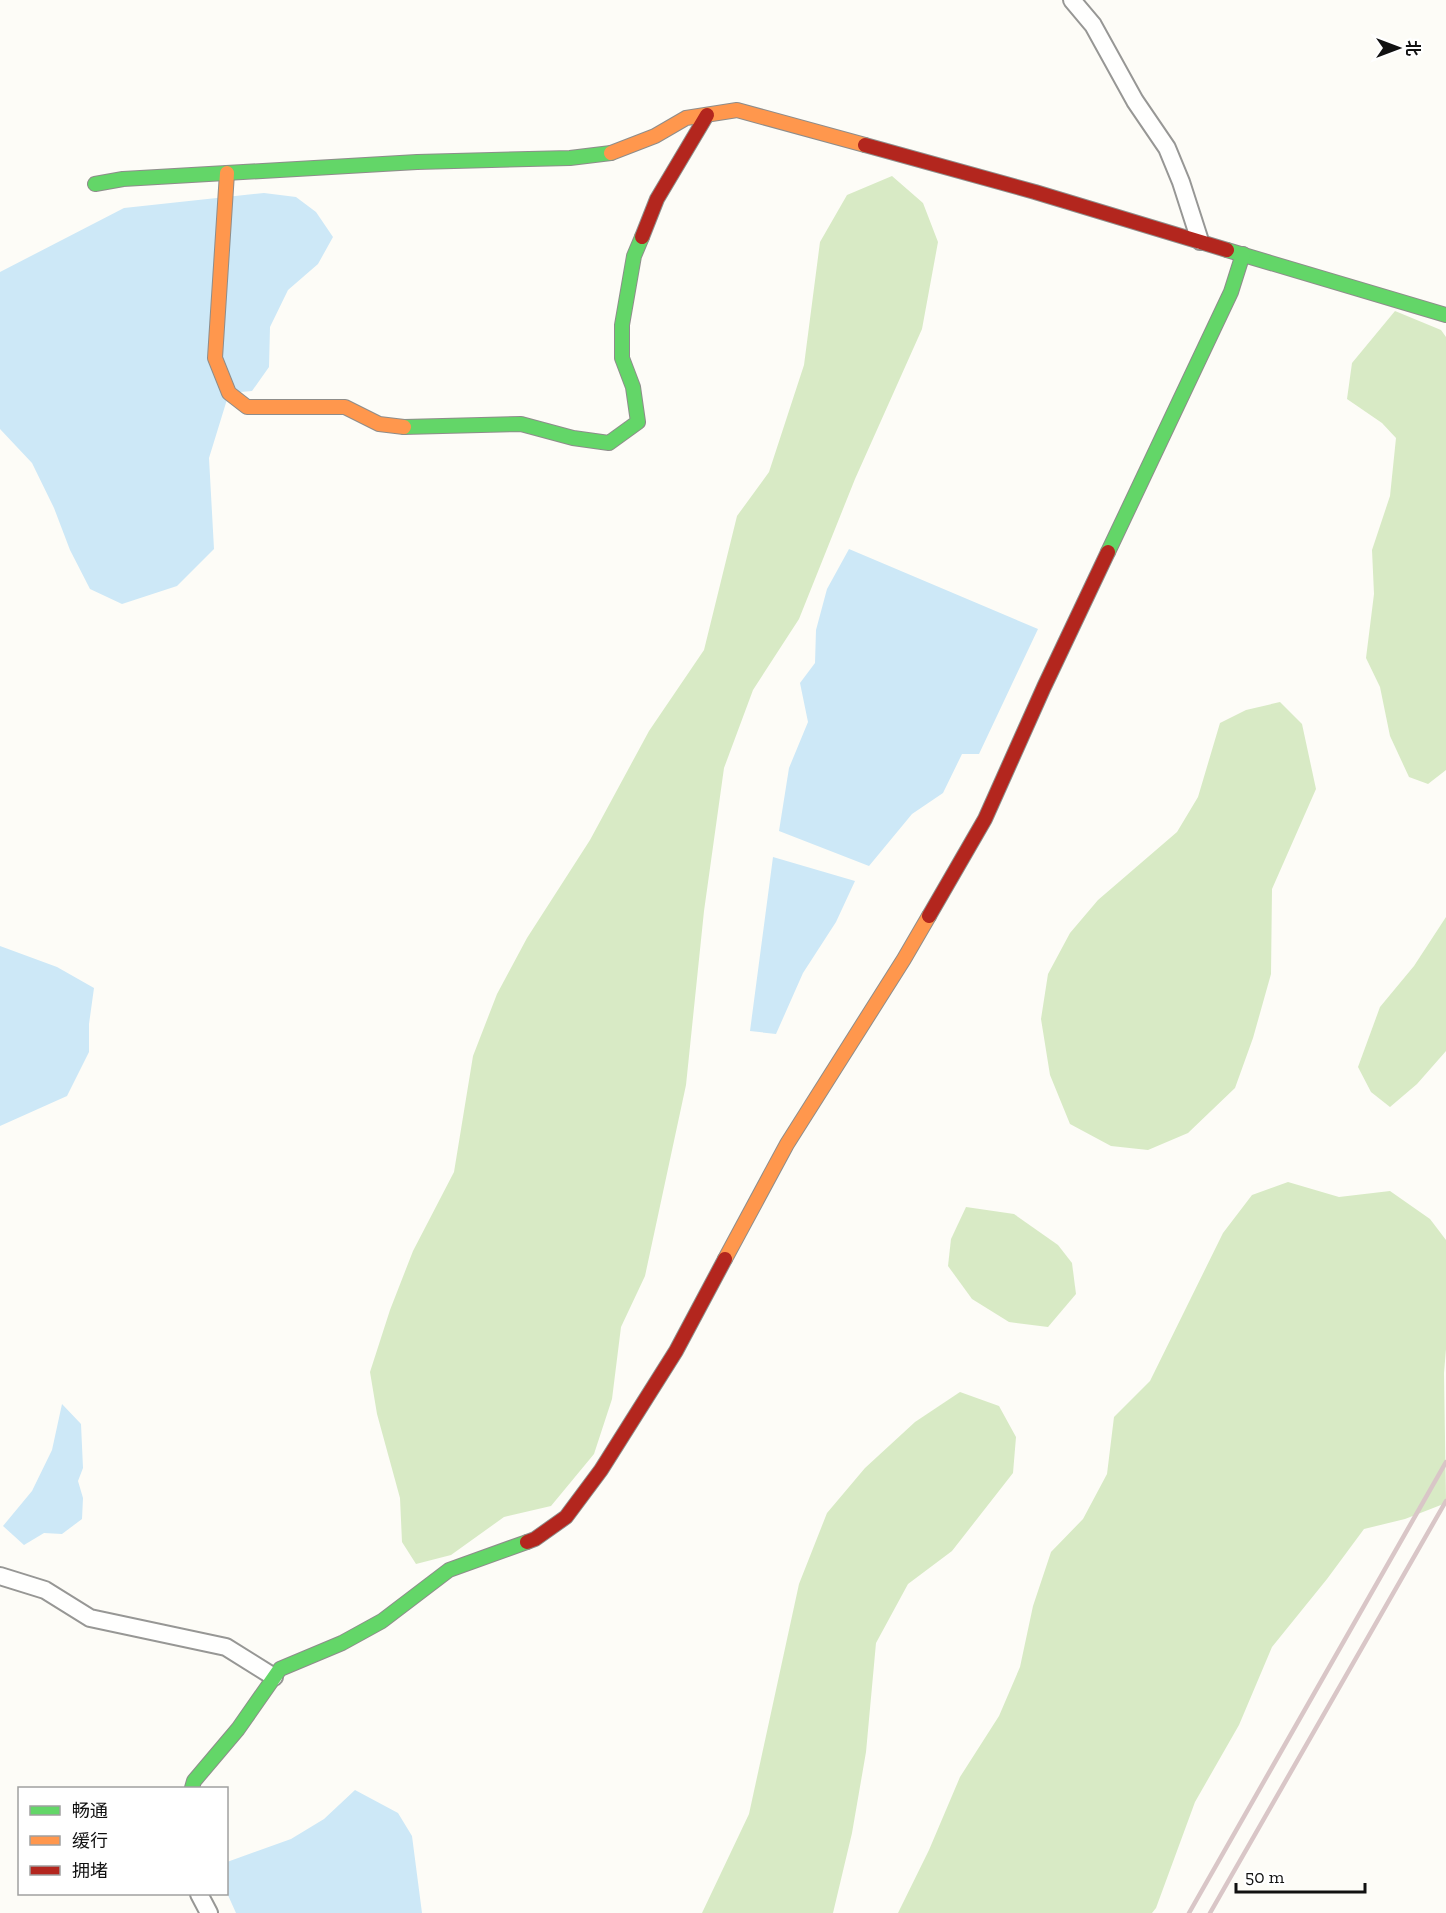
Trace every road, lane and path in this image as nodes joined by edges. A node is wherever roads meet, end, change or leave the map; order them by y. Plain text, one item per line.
1 (1072, 0) edge
2 (707, 114) junction
3 (227, 173) junction
4 (95, 184) dead end
5 (1200, 242) junction
6 (1243, 254) junction
7 (1446, 315) edge
8 (0, 1576) edge
9 (274, 1677) junction
10 (192, 1787) edge
11 (200, 1895) edge
12 (209, 1913) edge

1 - 5 street
2 - 3 street
2 - 3 street
2 - 5 street
3 - 4 street
5 - 6 street
6 - 7 street
6 - 9 street
8 - 9 street
9 - 10 street
11 - 12 street

